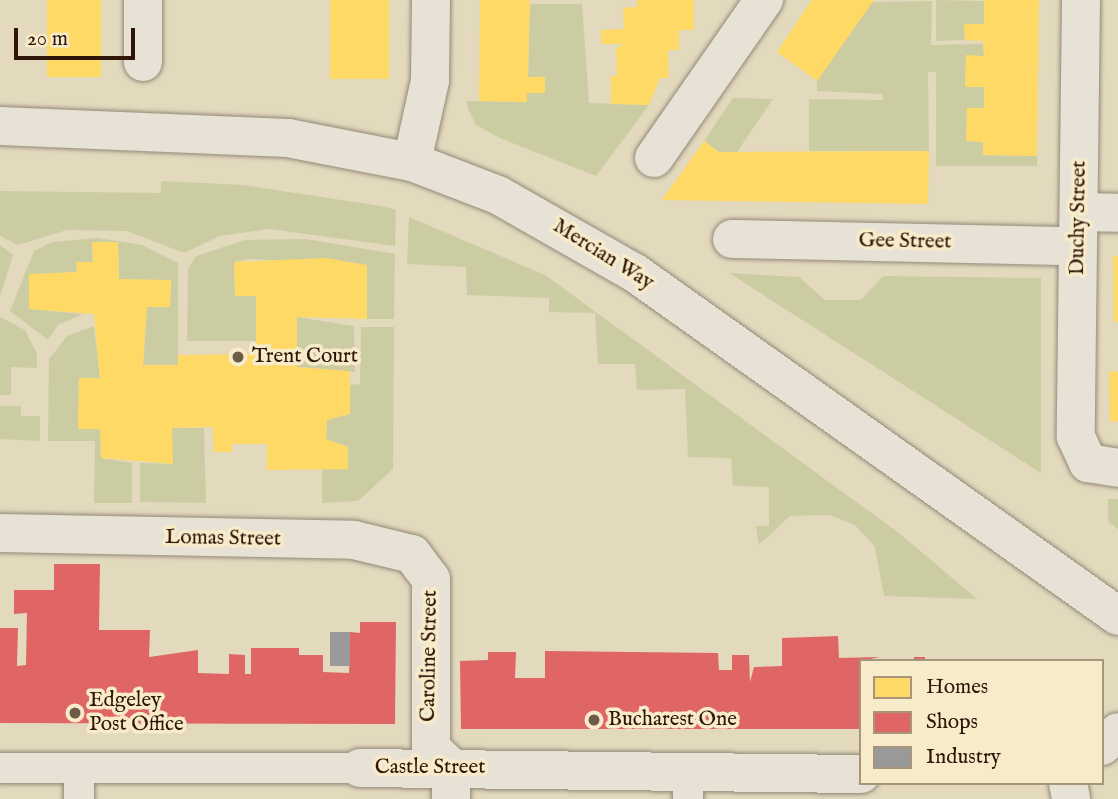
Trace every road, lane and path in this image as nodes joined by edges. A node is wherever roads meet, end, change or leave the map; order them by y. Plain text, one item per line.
1 (143, 0) edge
2 (431, 0) edge
3 (764, 0) edge
4 (1082, 0) edge
5 (143, 62) dead end
6 (0, 126) edge
7 (654, 158) dead end
8 (412, 162) junction
9 (1118, 212) edge
10 (1078, 229) junction
11 (732, 239) dead end
12 (1118, 468) edge
13 (0, 533) edge
14 (431, 579) joint
15 (1118, 615) edge
16 (1118, 732) edge
17 (1104, 744) edge
18 (0, 768) edge
19 (79, 768) junction
20 (359, 768) joint
21 (859, 774) edge
22 (451, 783) edge
23 (688, 785) edge
24 (79, 799) edge

1 - 5 street
2 - 8 street
3 - 7 street
4 - 10 street, Duchy Street
6 - 8 street, Mercian Way
8 - 15 street, Mercian Way
9 - 10 street, Gee Street
10 - 11 street, Gee Street
10 - 12 street, Duchy Street
13 - 14 street, Lomas Street
14 - 22 street, Caroline Street
16 - 17 street
18 - 19 street, Castle Street
19 - 20 street, Castle Street
19 - 24 street
20 - 22 street, Castle Street
21 - 23 street, Castle Street
22 - 23 street, Castle Street

